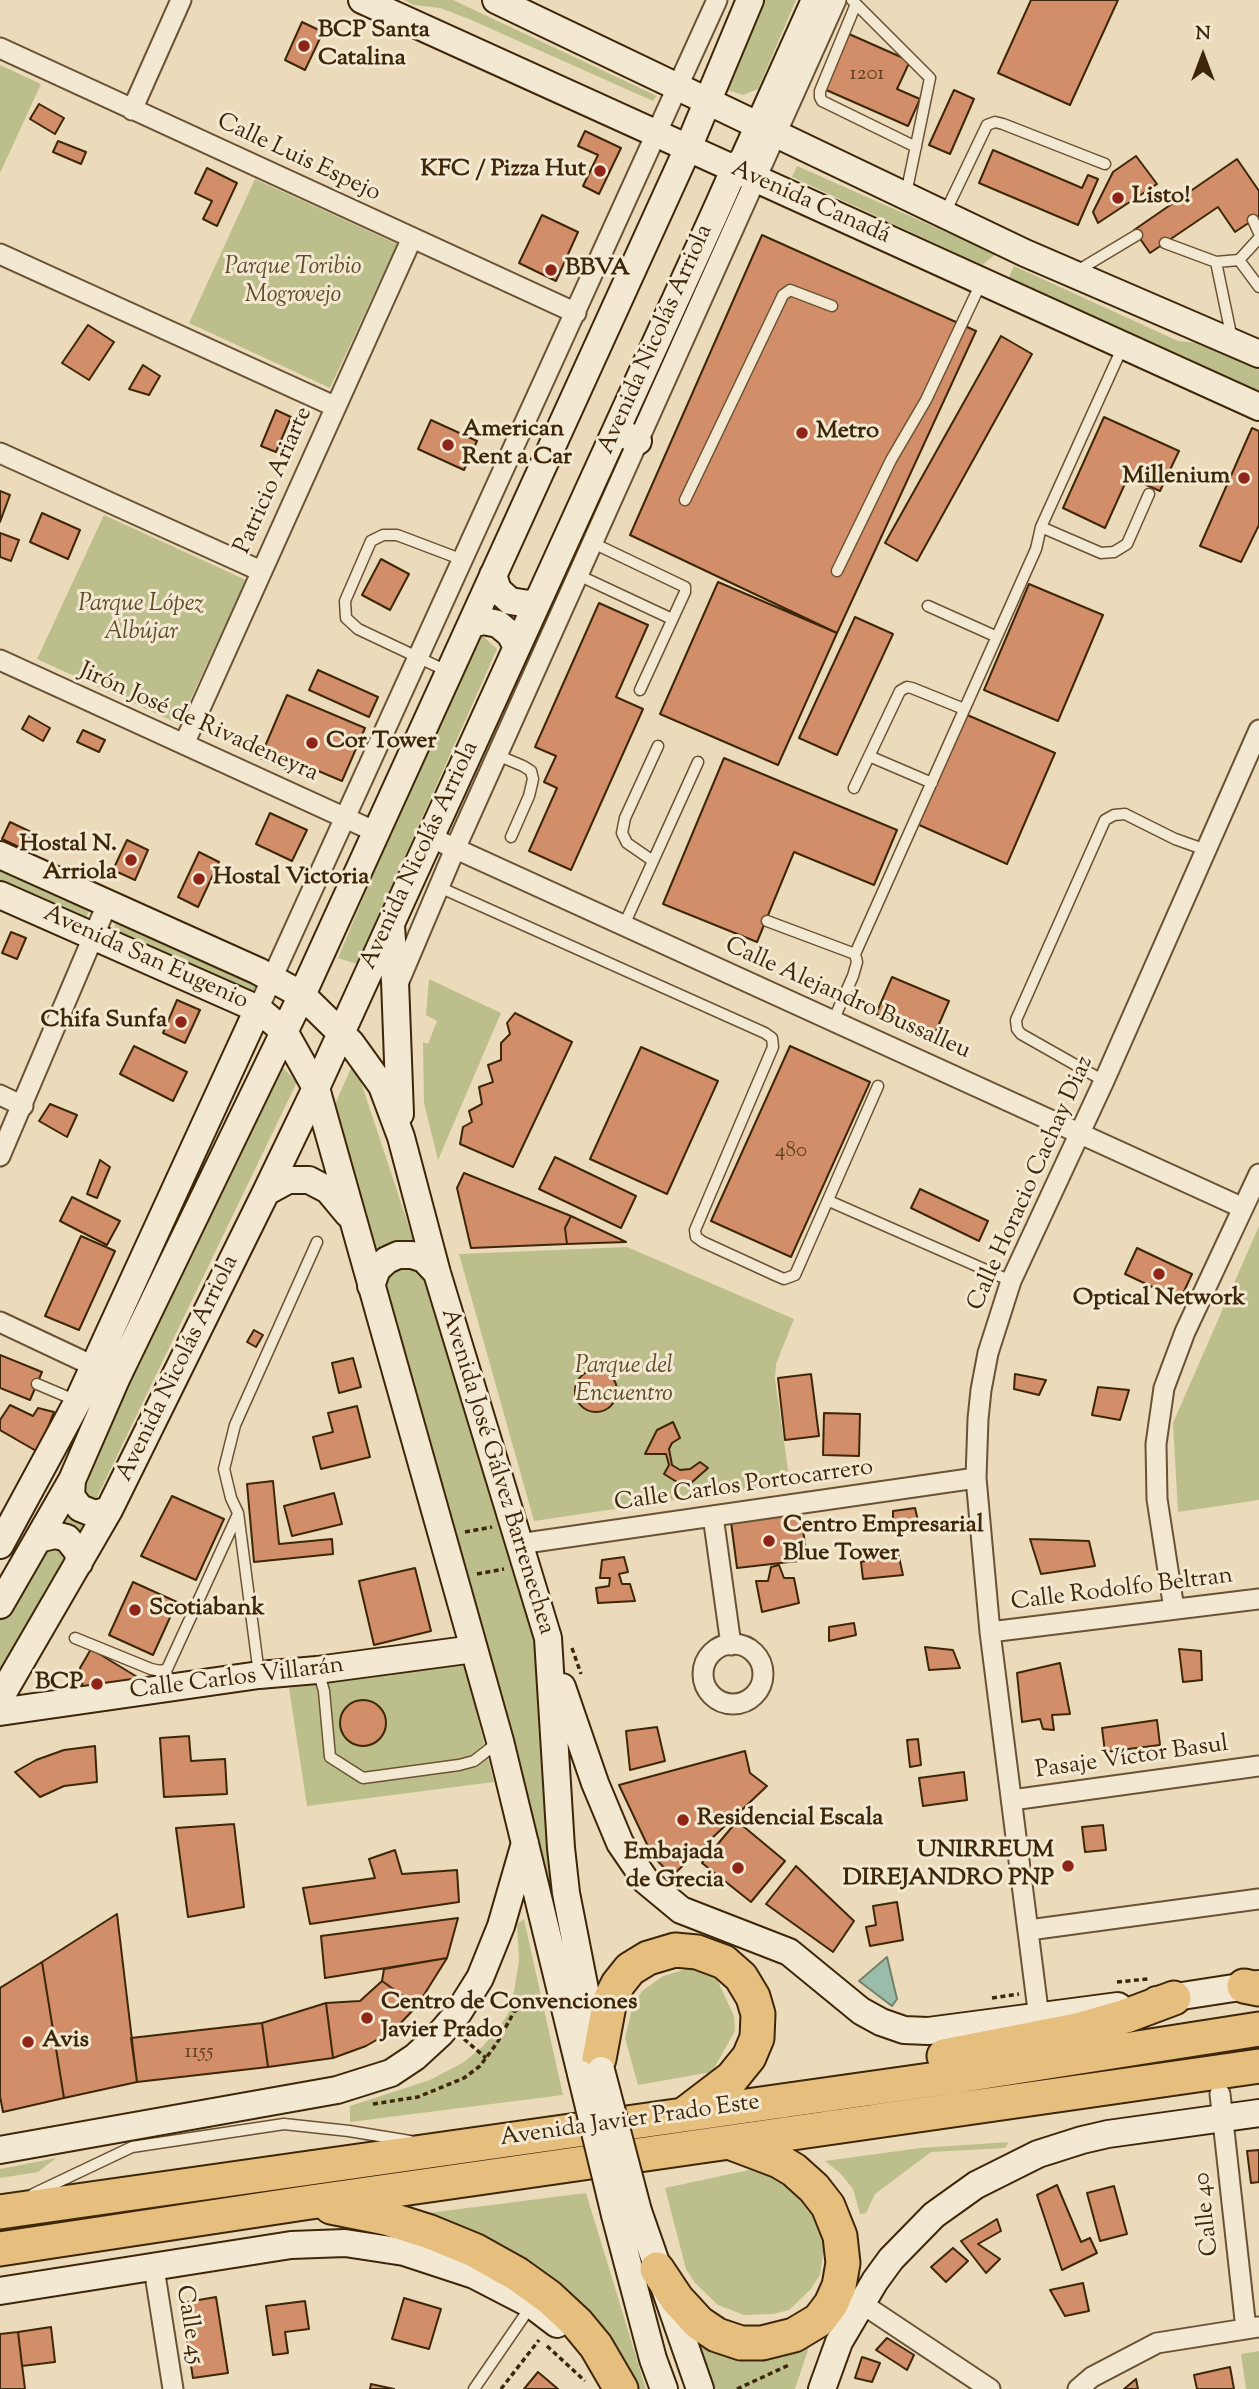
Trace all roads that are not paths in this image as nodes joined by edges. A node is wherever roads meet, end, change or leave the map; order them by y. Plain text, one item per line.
1 (181, 0) edge
2 (362, 0) edge
3 (717, 0) edge
4 (750, 0) edge
5 (815, 0) edge
6 (836, 0) edge
7 (854, 2) edge
8 (513, 4) edge
9 (0, 48) edge
10 (678, 86) junction
11 (708, 101) junction
12 (132, 110) junction
13 (766, 130) junction
14 (657, 134) junction
15 (916, 147) junction
16 (688, 148) junction
17 (1105, 164) dead end
18 (745, 175) junction
19 (906, 195) junction
20 (945, 214) junction
21 (1253, 220) dead end
22 (1259, 233) edge
23 (1137, 235) dead end
24 (412, 238) junction
25 (1259, 239) edge
26 (1165, 243) dead end
27 (1025, 253) junction
28 (0, 254) edge
29 (1239, 260) junction
30 (1216, 262) junction
31 (1073, 273) junction
32 (989, 285) junction
33 (1259, 287) edge
34 (832, 306) dead end
35 (576, 313) junction
36 (1233, 343) junction
37 (1123, 345) junction
38 (1259, 354) edge
39 (336, 407) junction
40 (1259, 407) edge
41 (627, 435) junction
42 (0, 453) edge
43 (1149, 494) dead end
44 (685, 500) dead end
45 (1041, 527) junction
46 (593, 543) junction
47 (463, 560) junction
48 (261, 571) junction
49 (838, 571) dead end
50 (493, 575) junction
51 (578, 575) junction
52 (538, 601) junction
53 (928, 606) dead end
54 (672, 619) junction
55 (471, 624) junction
56 (995, 636) junction
57 (517, 647) junction
58 (418, 659) junction
59 (0, 660) edge
60 (449, 672) junction
61 (640, 690) dead end
62 (964, 709) junction
63 (1259, 730) edge
64 (184, 744) junction
65 (658, 746) dead end
66 (497, 755) junction
67 (869, 756) junction
68 (698, 762) dead end
69 (932, 783) junction
70 (854, 788) dead end
71 (346, 818) junction
72 (376, 832) junction
73 (430, 837) junction
74 (511, 837) dead end
75 (455, 849) junction
76 (1206, 849) junction
77 (0, 855) edge
78 (653, 861) junction
79 (439, 887) junction
80 (0, 895) edge
81 (108, 902) junction
82 (766, 921) dead end
83 (391, 923) junction
84 (624, 925) junction
85 (94, 937) junction
86 (855, 954) junction
87 (271, 978) junction
88 (395, 990) junction
89 (302, 995) junction
90 (257, 1009) junction
91 (833, 1021) junction
92 (284, 1031) junction
93 (341, 1032) junction
94 (1104, 1080) junction
95 (878, 1086) dead end
96 (316, 1088) junction
97 (0, 1096) edge
98 (23, 1106) junction
99 (1079, 1133) junction
100 (401, 1137) junction
101 (0, 1156) edge
102 (1259, 1174) edge
103 (266, 1192) junction
104 (829, 1200) junction
105 (1243, 1208) junction
106 (355, 1226) junction
107 (317, 1242) dead end
108 (438, 1273) junction
109 (1011, 1281) junction
110 (371, 1286) junction
111 (0, 1322) edge
112 (93, 1366) junction
113 (117, 1377) junction
114 (37, 1384) dead end
115 (78, 1401) junction
116 (976, 1478) junction
117 (72, 1480) junction
118 (109, 1510) junction
119 (238, 1513) junction
120 (713, 1516) junction
121 (38, 1539) junction
122 (519, 1544) junction
123 (0, 1545) edge
124 (79, 1563) junction
125 (1259, 1599) edge
126 (0, 1605) edge
127 (1174, 1609) junction
128 (990, 1632) junction
129 (558, 1637) junction
130 (75, 1638) dead end
131 (731, 1645) dead end
132 (474, 1649) junction
133 (317, 1670) junction
134 (259, 1675) junction
135 (0, 1698) edge
136 (0, 1712) edge
137 (500, 1741) junction
138 (1259, 1766) edge
139 (1012, 1800) junction
140 (525, 1841) junction
141 (1259, 1899) edge
142 (1029, 1930) junction
143 (1167, 1987) junction
144 (1254, 1987) edge
145 (1038, 2005) junction
146 (1259, 2029) edge
147 (1259, 2066) edge
148 (594, 2068) junction
149 (1259, 2088) edge
150 (825, 2095) junction
151 (1221, 2106) junction
152 (944, 2112) junction
153 (1259, 2113) edge
154 (684, 2114) junction
155 (728, 2142) junction
156 (452, 2148) junction
157 (0, 2150) edge
158 (304, 2203) junction
159 (0, 2211) edge
160 (626, 2213) junction
161 (0, 2249) edge
162 (154, 2268) junction
163 (657, 2269) junction
164 (0, 2291) edge
165 (861, 2303) junction
166 (532, 2305) junction
167 (1252, 2328) edge
168 (608, 2388) edge
169 (173, 2389) edge
170 (474, 2389) edge
171 (664, 2389) edge
172 (700, 2389) edge
173 (822, 2389) edge
174 (990, 2389) edge
175 (1078, 2389) edge

1 - 12 street
2 - 14 main road, Avenida Canadá
3 - 10 street
4 - 11 main road, Avenida Nicolás Arriola
5 - 13 main road, Avenida Nicolás Arriola
6 - 13 street, Avenida Nicolás Arriola
7 - 15 lane
7 - 15 lane
8 - 10 main road, Avenida Canadá
9 - 12 street, Calle Luis Espejo
10 - 11 main road, Avenida Canadá
10 - 14 street
11 - 13 main road, Avenida Canadá
11 - 16 main road, Avenida Nicolás Arriola
12 - 24 street, Calle Luis Espejo
13 - 18 main road, Avenida Nicolás Arriola
13 - 19 main road, Avenida Canadá
14 - 16 main road, Avenida Canadá
14 - 35 street
15 - 19 lane
16 - 18 main road, Avenida Canadá
16 - 50 main road, Avenida Nicolás Arriola
17 - 20 lane
18 - 32 main road, Avenida Canadá
18 - 41 main road, Avenida Nicolás Arriola
19 - 20 main road, Avenida Canadá
20 - 27 main road, Avenida Canadá
21 - 22 lane
23 - 31 lane
24 - 35 street, Calle Luis Espejo
24 - 39 street, Patricio Ariarte
25 - 29 lane
26 - 30 lane
27 - 31 main road, Avenida Canadá
27 - 32 main road
28 - 39 street
29 - 30 lane
29 - 33 lane
30 - 36 lane
31 - 36 main road, Avenida Canadá
32 - 37 main road, Avenida Canadá
32 - 49 lane
34 - 44 lane
35 - 47 street
36 - 38 main road, Avenida Canadá
37 - 40 main road, Avenida Canadá
37 - 45 lane
39 - 48 street, Patricio Ariarte
41 - 46 street, Avenida Nicolás Arriola
41 - 52 main road, Avenida Nicolás Arriola
42 - 48 street
43 - 45 lane
45 - 56 lane
46 - 51 street, Avenida Nicolás Arriola
46 - 54 lane
47 - 58 street
47 - 58 lane
48 - 64 street, Patricio Ariarte
50 - 52 main road
50 - 55 main road, Avenida Nicolás Arriola
51 - 54 lane
51 - 66 street, Avenida Nicolás Arriola
52 - 57 main road, Avenida Nicolás Arriola
53 - 56 lane
54 - 61 lane
55 - 57 main road
55 - 60 main road, Avenida Nicolás Arriola
56 - 62 lane
57 - 73 main road, Avenida Nicolás Arriola
58 - 60 lane
58 - 71 street
59 - 64 street, Jirón José de Rivadeneyra
60 - 72 main road, Avenida Nicolás Arriola
62 - 67 lane
62 - 69 lane
63 - 76 street, Calle Horacio Cachay Diaz
64 - 71 street, Jirón José de Rivadeneyra
65 - 78 lane
66 - 74 lane
66 - 75 street, Avenida Nicolás Arriola
67 - 69 lane
67 - 70 lane
68 - 78 lane
69 - 86 lane
71 - 72 street, Jirón José de Rivadeneyra
71 - 87 street
72 - 89 main road, Avenida Nicolás Arriola
73 - 75 street, Calle Alejandro Bussalleu
73 - 83 main road, Avenida Nicolás Arriola
75 - 79 street, Avenida Nicolás Arriola
75 - 84 street, Calle Alejandro Bussalleu
76 - 94 street, Calle Horacio Cachay Diaz
76 - 94 lane
77 - 81 main road, Avenida San Eugenio
78 - 84 lane
79 - 88 street, Avenida Nicolás Arriola
79 - 104 lane
80 - 85 main road, Avenida San Eugenio
81 - 85 street
81 - 87 main road, Avenida San Eugenio
82 - 86 lane
83 - 88 main road
83 - 93 main road, Avenida Nicolás Arriola
84 - 91 street, Calle Alejandro Bussalleu
85 - 90 main road, Avenida San Eugenio
85 - 98 street
86 - 91 lane
87 - 89 main road, Avenida San Eugenio
87 - 90 street
88 - 100 main road
89 - 92 main road, Avenida Nicolás Arriola
89 - 93 main road, Avenida José Gálvez Barrenechea
90 - 92 main road, Avenida San Eugenio
90 - 112 main road
91 - 99 street, Calle Alejandro Bussalleu
92 - 96 main road, Avenida José Gálvez Barrenechea
92 - 113 main road, Avenida Nicolás Arriola
93 - 96 main road, Avenida Nicolás Arriola
93 - 100 main road, Avenida José Gálvez Barrenechea
94 - 99 street, Calle Horacio Cachay Diaz
95 - 104 lane
96 - 103 main road, Avenida Nicolás Arriola
96 - 106 main road, Avenida José Gálvez Barrenechea
97 - 98 street
98 - 101 street
99 - 105 street, Calle Alejandro Bussalleu
99 - 109 street, Calle Horacio Cachay Diaz
100 - 108 main road, Avenida José Gálvez Barrenechea
102 - 105 street
103 - 106 main road
103 - 118 main road, Avenida Nicolás Arriola
104 - 109 lane
105 - 127 street
106 - 110 main road, Avenida José Gálvez Barrenechea
107 - 119 lane
108 - 110 main road
108 - 122 main road, Avenida José Gálvez Barrenechea
109 - 116 street, Calle Horacio Cachay Diaz
110 - 132 main road, Avenida José Gálvez Barrenechea
111 - 112 street
112 - 113 street
112 - 115 main road
113 - 117 main road, Avenida Nicolás Arriola
114 - 115 lane
115 - 123 main road
116 - 120 street, Calle Carlos Portocarrero
116 - 128 street, Calle Horacio Cachay Diaz
117 - 118 main road
117 - 121 main road, Avenida Nicolás Arriola
118 - 124 main road, Avenida Nicolás Arriola
119 - 130 lane
119 - 134 lane
120 - 122 street, Calle Carlos Portocarrero
120 - 131 street
121 - 124 main road
121 - 126 main road, Avenida Nicolás Arriola
122 - 129 main road, Avenida José Gálvez Barrenechea
124 - 135 main road, Avenida Nicolás Arriola
125 - 127 street, Calle Rodolfo Beltran
127 - 128 street, Calle Rodolfo Beltran
128 - 139 street, Calle Horacio Cachay Diaz
129 - 145 main road
129 - 148 main road, Avenida José Gálvez Barrenechea
132 - 133 main road, Calle Carlos Villarán
132 - 137 main road, Avenida José Gálvez Barrenechea
133 - 134 main road, Calle Carlos Villarán
133 - 137 lane
134 - 136 main road, Calle Carlos Villarán
137 - 140 main road, Avenida José Gálvez Barrenechea
138 - 139 street, Pasaje Víctor Basul
139 - 142 street, Calle Horacio Cachay Diaz
140 - 148 main road, Avenida José Gálvez Barrenechea
140 - 157 main road
141 - 142 street
142 - 145 street, Calle Horacio Cachay Diaz
143 - 144 main road
143 - 145 main road
143 - 150 highway
146 - 150 highway, Avenida Javier Prado Este
147 - 152 highway, Avenida Javier Prado Este
148 - 154 highway
148 - 160 main road, Avenida José Gálvez Barrenechea, bridge
149 - 151 highway
150 - 154 highway, Avenida Javier Prado Este
151 - 152 highway
151 - 153 main road
151 - 165 main road
151 - 167 street, Calle 40
152 - 155 highway, Avenida Javier Prado Este
154 - 156 highway, Avenida Javier Prado Este
155 - 158 highway, Avenida Javier Prado Este
155 - 163 highway
156 - 159 highway, Avenida Javier Prado Este
156 - 159 lane
158 - 161 highway, Avenida Javier Prado Este
158 - 168 highway
160 - 163 main road, Avenida José Gálvez Barrenechea
160 - 171 main road, Avenida José Gálvez Barrenechea
162 - 164 main road
162 - 166 main road
162 - 169 street, Calle 45
163 - 172 main road, Avenida José Gálvez Barrenechea
165 - 173 main road
165 - 174 street
166 - 168 main road
166 - 170 lane
167 - 175 street

